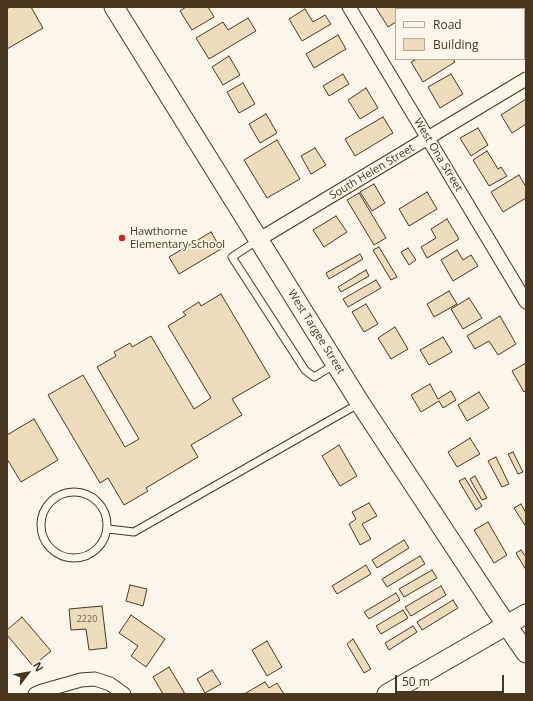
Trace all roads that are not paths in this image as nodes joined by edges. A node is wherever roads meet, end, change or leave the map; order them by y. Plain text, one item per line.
1 (114, 7) edge
2 (349, 7) edge
3 (526, 79) edge
4 (428, 138) junction
5 (258, 240) junction
6 (526, 302) edge
7 (336, 364) junction
8 (360, 403) junction
9 (108, 529) junction
10 (526, 614) edge
11 (507, 626) junction
12 (526, 652) edge
13 (35, 694) edge
14 (124, 694) edge
15 (387, 694) edge

1 - 5 street, West Targee Street
2 - 4 street, West Ona Street
3 - 4 street, South Helen Street
4 - 5 street, South Helen Street
4 - 6 street, West Ona Street
5 - 7 street, West Targee Street
5 - 7 lane
7 - 8 street, West Targee Street
8 - 9 lane
8 - 11 street, West Targee Street
9 - 9 lane
10 - 11 street
11 - 12 street, West Targee Street
11 - 15 street
13 - 14 street

